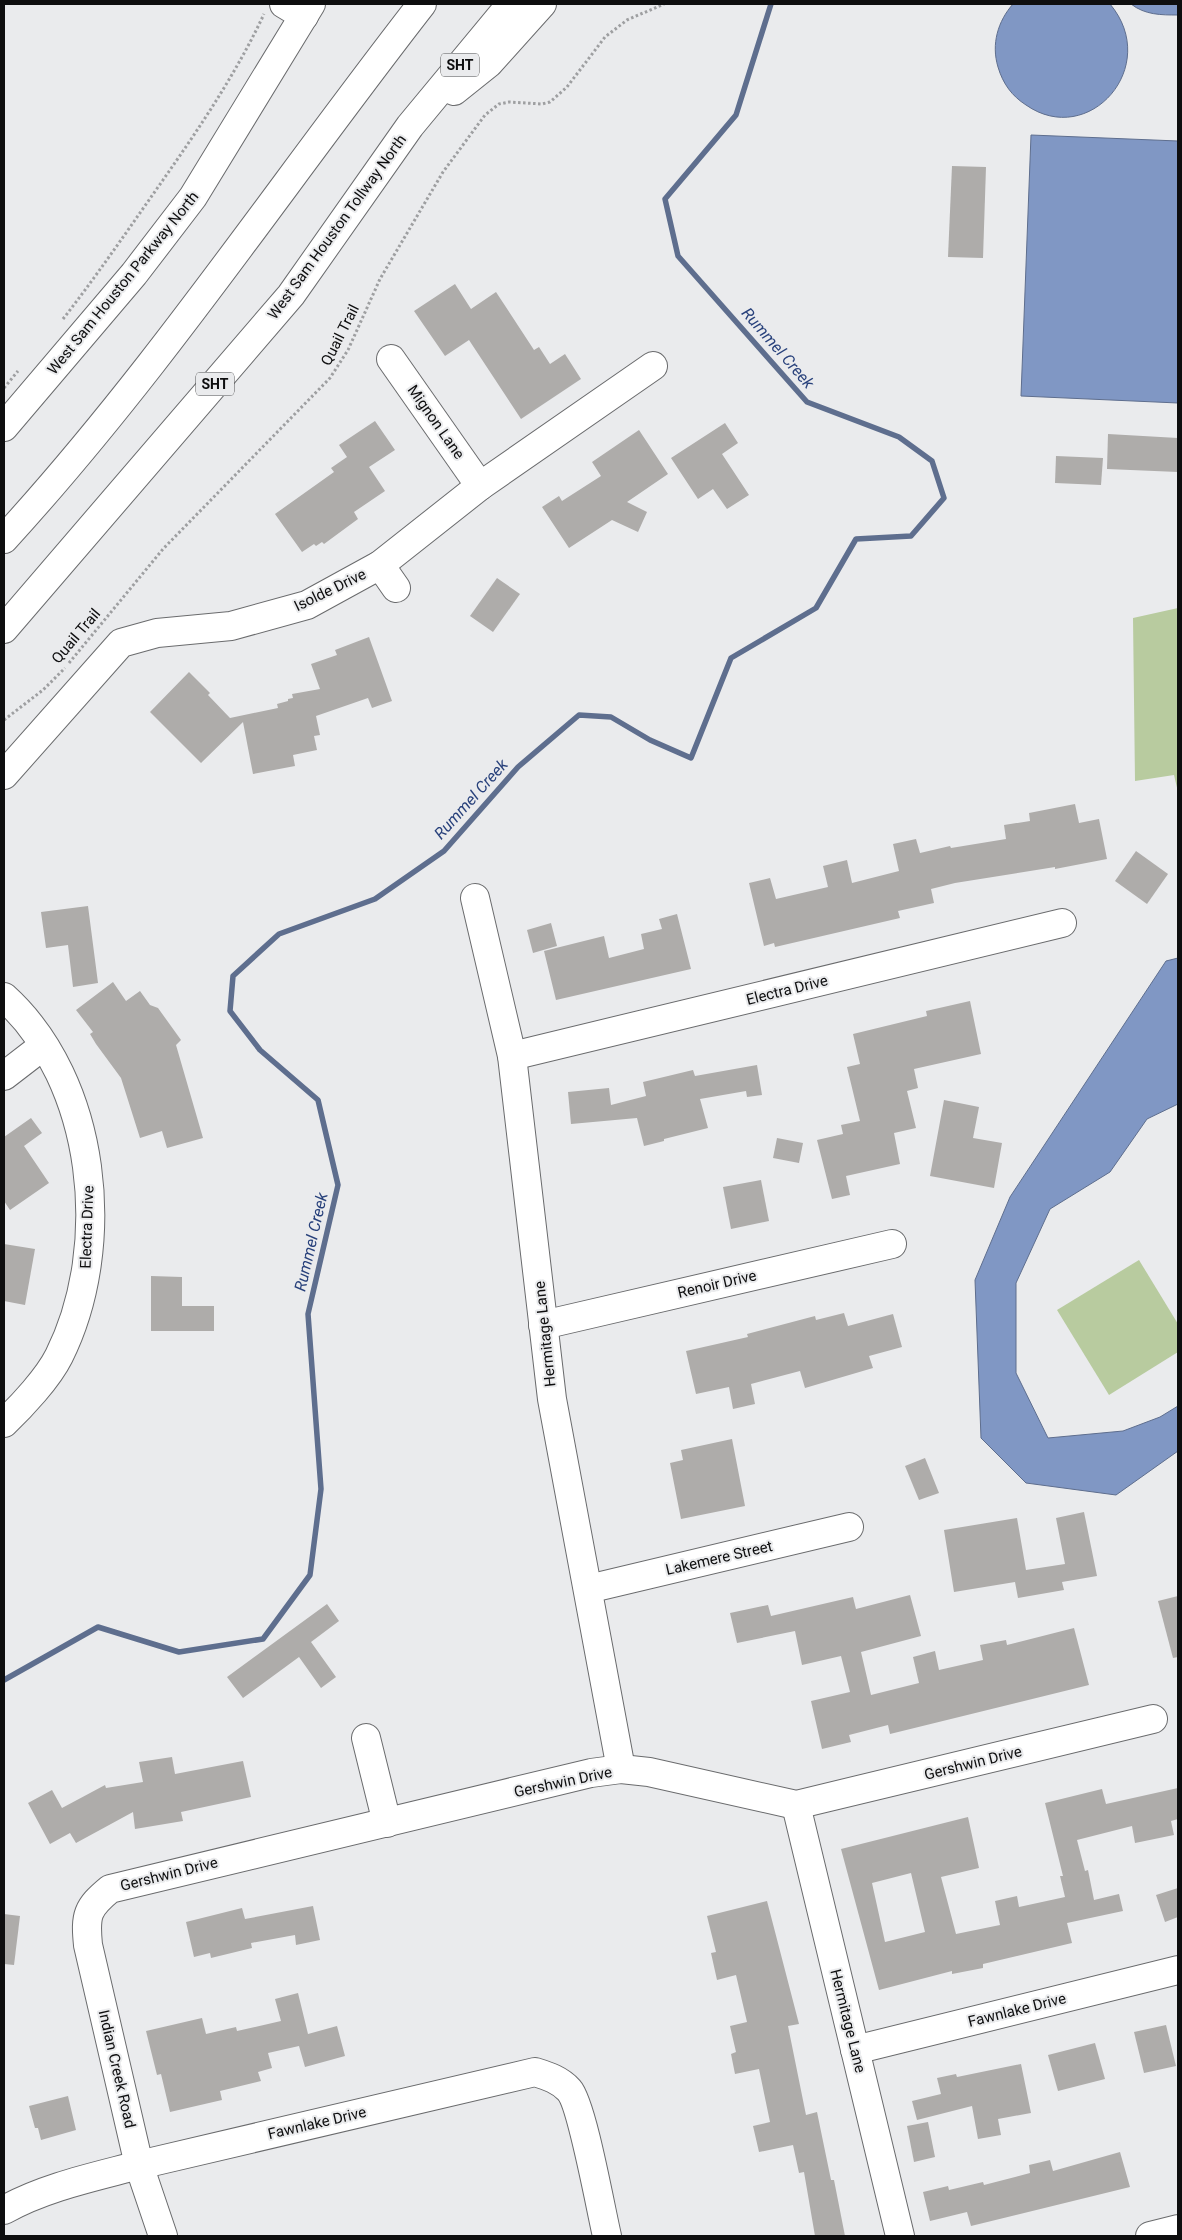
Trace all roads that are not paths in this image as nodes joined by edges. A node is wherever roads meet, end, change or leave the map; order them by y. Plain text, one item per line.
1 (422, 4) edge
2 (510, 4) edge
3 (542, 4) edge
4 (291, 9) edge
5 (410, 126) junction
6 (391, 359) dead end
7 (653, 366) dead end
8 (4, 427) edge
9 (480, 486) junction
10 (4, 539) edge
11 (380, 565) junction
12 (396, 588) dead end
13 (4, 629) edge
14 (4, 775) edge
15 (475, 898) dead end
16 (1062, 923) dead end
17 (4, 997) edge
18 (43, 1046) junction
19 (512, 1056) junction
20 (4, 1076) edge
21 (892, 1244) dead end
22 (543, 1325) junction
23 (4, 1423) edge
24 (849, 1527) dead end
25 (588, 1590) junction
26 (1153, 1719) dead end
27 (366, 1738) dead end
28 (622, 1769) junction
29 (796, 1805) junction
30 (387, 1823) junction
31 (95, 1902) joint
32 (1178, 1970) edge
33 (855, 2050) junction
34 (139, 2165) junction
35 (4, 2210) edge
36 (1178, 2229) edge
37 (163, 2236) edge
38 (607, 2236) edge
39 (900, 2236) edge
40 (1150, 2236) edge

1 - 10 main road
2 - 5 main road, West Sam Houston Tollway North / SHT
3 - 5 main road
4 - 8 main road, West Sam Houston Parkway North
5 - 13 main road, West Sam Houston Tollway North / SHT
6 - 9 main road, Mignon Lane
7 - 9 main road, Isolde Drive
9 - 11 main road, Isolde Drive
11 - 12 main road
11 - 14 main road, Isolde Drive
15 - 19 main road, Hermitage Lane
16 - 19 main road, Electra Drive
17 - 18 main road, Electra Drive
18 - 20 main road
18 - 23 main road, Electra Drive
19 - 22 main road, Hermitage Lane
21 - 22 main road, Renoir Drive
22 - 25 main road, Hermitage Lane
24 - 25 main road, Lakemere Street
25 - 28 main road, Hermitage Lane
26 - 29 main road, Gershwin Drive
27 - 30 main road
28 - 29 main road, Gershwin Drive
28 - 30 main road, Gershwin Drive
29 - 33 main road, Hermitage Lane
30 - 31 main road, Gershwin Drive
31 - 34 main road, Indian Creek Road
32 - 33 main road, Fawnlake Drive
33 - 39 main road, Hermitage Lane
34 - 35 main road, Fawnlake Drive
34 - 37 main road, Indian Creek Road
34 - 38 main road, Fawnlake Drive
36 - 40 main road

